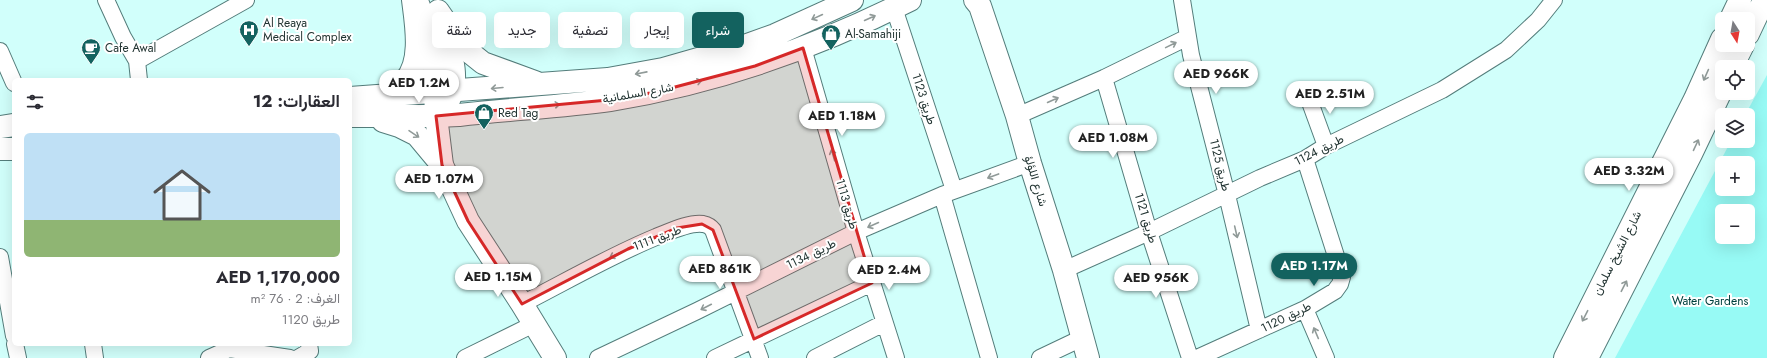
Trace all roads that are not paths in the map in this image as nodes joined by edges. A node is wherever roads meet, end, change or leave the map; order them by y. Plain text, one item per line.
1 (106, 0) edge
2 (246, 0) edge
3 (413, 0) edge
4 (417, 0) edge
5 (852, 0) edge
6 (1182, 0) edge
7 (1554, 0) edge
8 (1740, 0) edge
9 (1764, 0) edge
10 (979, 2) edge
11 (902, 4) edge
12 (435, 6) edge
13 (1734, 12) edge
14 (1755, 19) edge
15 (1188, 37) junction
16 (803, 48) junction
17 (0, 51) edge
18 (1716, 52) edge
19 (137, 61) junction
20 (12, 78) edge
21 (139, 78) edge
22 (1104, 78) junction
23 (544, 85) junction
24 (445, 92) junction
25 (1307, 94) dead end
26 (384, 96) junction
27 (352, 98) edge
28 (1717, 100) edge
29 (352, 116) edge
30 (352, 116) edge
31 (436, 116) junction
32 (1017, 116) junction
33 (12, 125) edge
34 (0, 127) edge
35 (1326, 146) junction
36 (12, 149) edge
37 (0, 150) edge
38 (1305, 159) junction
39 (1030, 163) junction
40 (442, 165) junction
41 (948, 193) junction
42 (1227, 194) junction
43 (856, 232) junction
44 (1149, 232) junction
45 (0, 257) edge
46 (1064, 270) junction
47 (6, 277) edge
48 (872, 283) junction
49 (736, 292) junction
50 (522, 304) junction
51 (1306, 309) junction
52 (12, 321) edge
53 (884, 323) junction
54 (534, 324) junction
55 (1259, 330) junction
56 (754, 339) junction
57 (16, 346) edge
58 (92, 346) edge
59 (228, 346) edge
60 (1085, 348) edge
61 (18, 358) edge
62 (95, 358) edge
63 (209, 358) edge
64 (290, 358) edge
65 (465, 358) edge
66 (555, 358) edge
67 (598, 358) edge
68 (715, 358) edge
69 (760, 358) edge
70 (815, 358) edge
71 (896, 358) edge
72 (989, 358) edge
73 (1040, 358) edge
74 (1190, 358) edge
75 (1197, 358) edge
76 (1326, 358) edge
77 (1565, 358) edge
78 (1587, 358) edge

1 - 19 street
2 - 19 street
3 - 26 main road
4 - 24 main road
5 -> 23 main road, شارع السلمانية
6 - 15 street, طريق 1125
7 - 35 street, طريق 1124
8 - 13 main road
9 - 14 main road
10 - 32 main road, شارع اللؤلؤ
16 -> 11 main road, شارع السلمانية
11 - 41 street, طريق 1123
12 - 23 main road
12 - 24 main road
22 -> 15 street
15 - 42 street, طريق 1125
31 -> 16 main road, شارع السلمانية
43 -> 16 street, طريق 1113
17 - 20 street
18 -> 77 main road, شارع الشيخ سلمان
19 - 21 street
32 -> 22 street
22 - 44 street, طريق 1121
23 -> 24 main road, شارع السلمانية
24 - 26 main road, شارع السلمانية
24 - 31 main road
25 - 35 street
26 - 27 main road, شارع السلمانية
78 -> 28 main road, شارع الشيخ سلمان
29 - 31 main road, شارع السلمانية
30 -> 40 main road
31 - 40 main road
32 - 39 main road, شارع اللؤلؤ
33 - 34 main road
35 - 38 street, طريق 1124
36 - 37 main road
38 - 42 street, طريق 1124
38 - 51 street, طريق 1120
39 -> 41 street, طريق 1134
39 - 46 main road, شارع اللؤلؤ
40 - 50 main road
41 -> 43 street, طريق 1134
41 - 72 street, طريق 1123
42 - 44 street, طريق 1124
42 -> 55 street, طريق 1125
43 - 48 street, طريق 1113
43 - 49 street, طريق 1134
44 - 46 street, طريق 1124
44 - 74 street, طريق 1121
45 - 47 street
46 - 60 main road, شارع اللؤلؤ
47 - 52 street
48 - 53 street, طريق 1113
48 - 56 street
49 -> 50 street, طريق 1111
49 - 56 street, طريق 1111
49 -> 67 street, طريق 1134
50 - 54 main road
51 - 55 street, طريق 1120
76 -> 51 street
53 - 70 street
53 - 71 street, طريق 1113
54 - 65 street
54 - 66 main road
55 - 75 street, طريق 1120
56 - 68 street
56 - 69 street, طريق 1111
57 - 61 street
58 - 62 street
59 - 63 street
59 - 64 street
60 - 73 street

